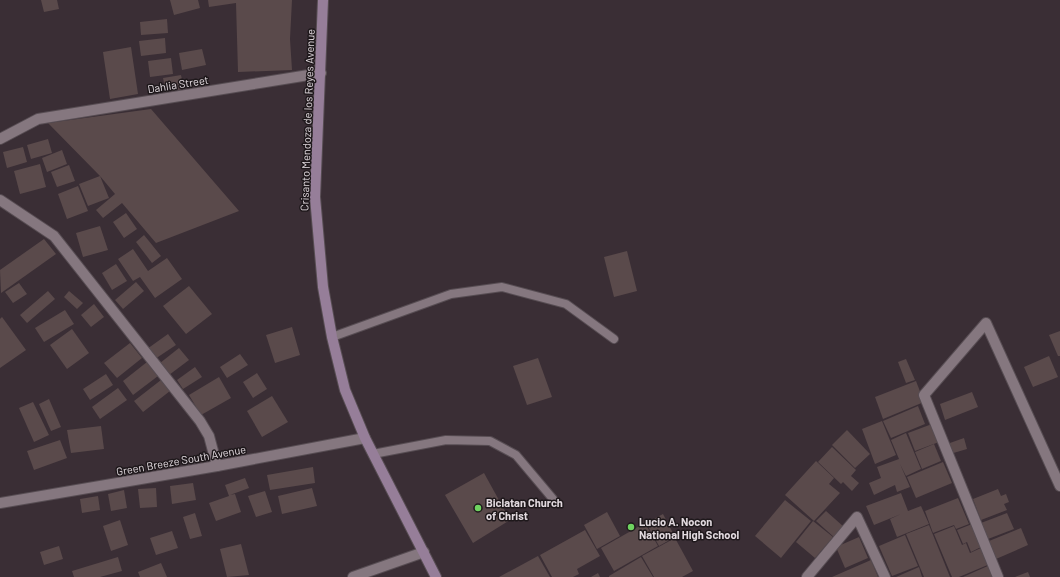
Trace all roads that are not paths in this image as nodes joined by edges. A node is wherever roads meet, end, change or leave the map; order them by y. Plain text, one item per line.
1 (323, 0) edge
2 (321, 73) junction
3 (0, 139) edge
4 (0, 200) edge
5 (332, 337) junction
6 (614, 339) dead end
7 (365, 438) junction
8 (373, 454) junction
9 (217, 466) junction
10 (1060, 486) edge
11 (553, 499) dead end
12 (0, 503) edge
13 (424, 552) junction
14 (353, 577) edge
15 (436, 577) edge
16 (807, 577) edge
17 (885, 577) edge
18 (998, 577) edge

1 - 2 main road, Crisanto Mendoza de los Reyes Avenue
2 - 3 street, Dahlia Street
2 - 5 main road, Crisanto Mendoza de los Reyes Avenue
4 - 9 street
5 - 6 lane
5 - 7 main road, Crisanto Mendoza de los Reyes Avenue
7 - 8 main road, Crisanto Mendoza de los Reyes Avenue
7 - 9 street, Green Breeze South Avenue
8 - 11 lane
8 - 13 main road, Crisanto Mendoza de los Reyes Avenue
9 - 12 street, Green Breeze South Avenue
10 - 18 street
13 - 14 street
13 - 15 main road, Crisanto Mendoza de los Reyes Avenue
16 - 17 street

